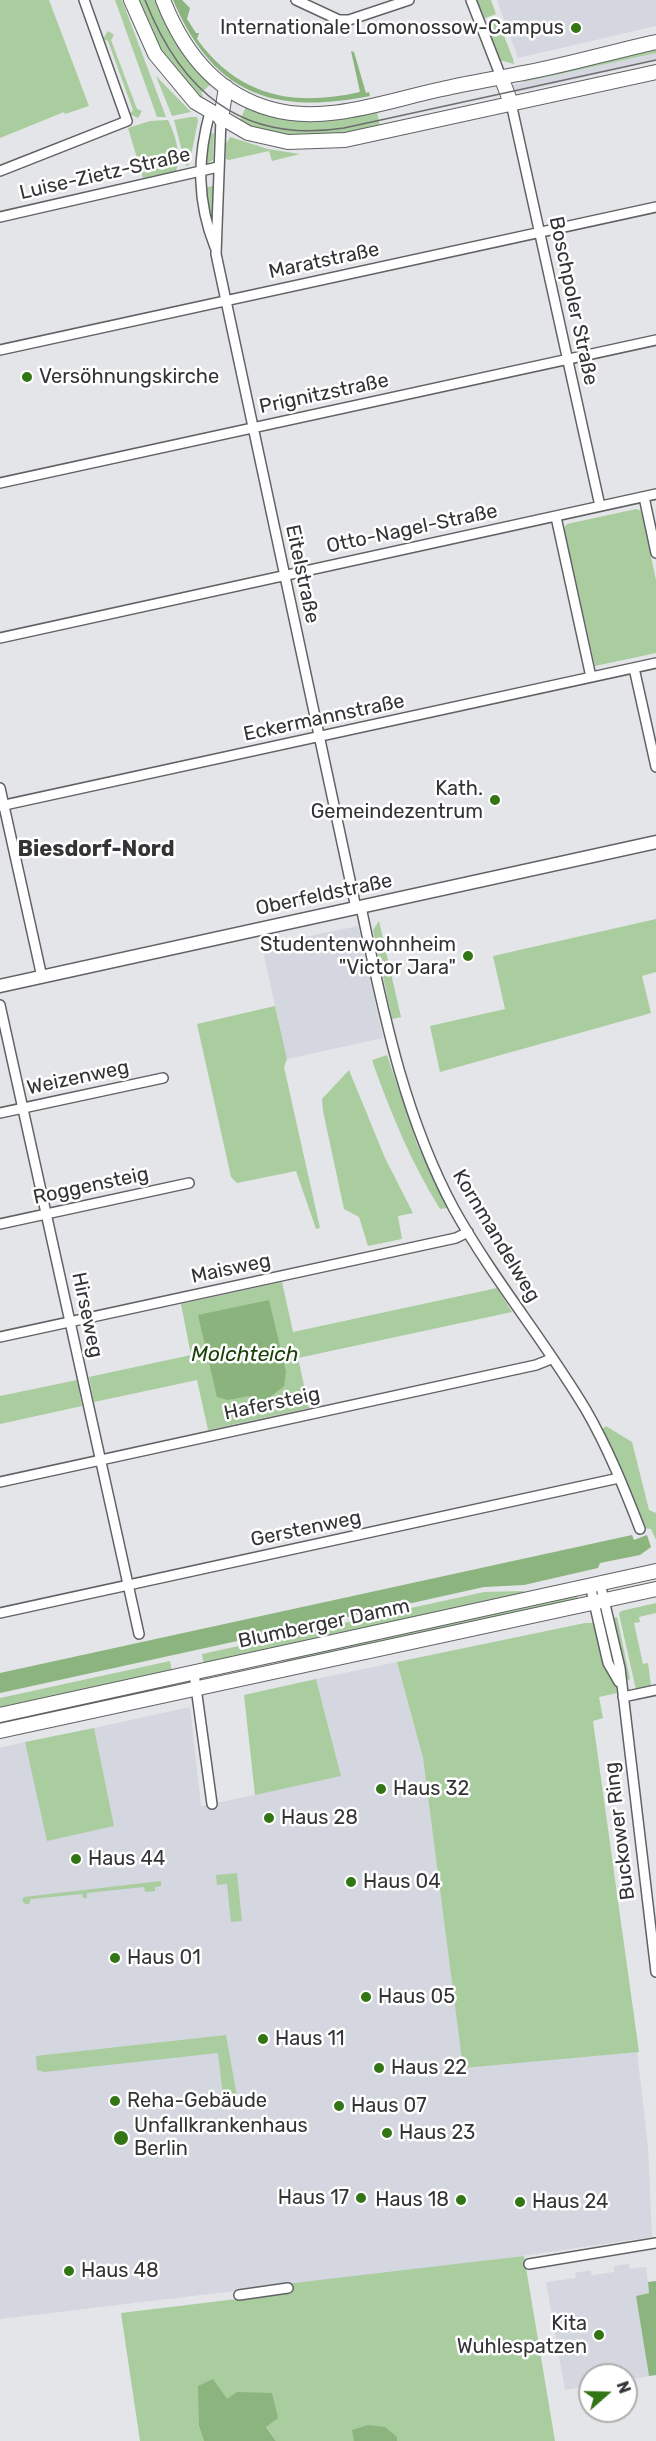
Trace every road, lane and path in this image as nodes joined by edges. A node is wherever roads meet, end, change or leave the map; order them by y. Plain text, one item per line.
1 (84, 0) edge
2 (131, 0) edge
3 (163, 0) edge
4 (296, 0) edge
5 (409, 0) edge
6 (471, 0) edge
7 (656, 42) edge
8 (656, 72) edge
9 (501, 77) junction
10 (226, 87) junction
11 (511, 103) junction
12 (215, 116) junction
13 (218, 167) junction
14 (0, 171) edge
15 (199, 171) junction
16 (656, 207) edge
17 (0, 216) edge
18 (539, 232) junction
19 (215, 247) junction
20 (225, 302) junction
21 (656, 340) edge
22 (0, 350) edge
23 (567, 360) junction
24 (252, 429) junction
25 (0, 483) edge
26 (656, 494) edge
27 (644, 497) junction
28 (600, 506) junction
29 (556, 517) junction
30 (656, 553) edge
31 (284, 576) junction
32 (0, 638) edge
33 (656, 663) edge
34 (634, 668) junction
35 (591, 677) junction
36 (319, 738) junction
37 (656, 766) edge
38 (0, 788) edge
39 (2, 806) edge
40 (656, 843) edge
41 (358, 907) junction
42 (42, 977) junction
43 (0, 986) edge
44 (0, 1005) edge
45 (163, 1078) dead end
46 (23, 1108) junction
47 (0, 1113) edge
48 (189, 1183) dead end
49 (47, 1214) junction
50 (0, 1224) edge
51 (468, 1232) junction
52 (70, 1322) junction
53 (0, 1337) edge
54 (551, 1359) junction
55 (100, 1460) junction
56 (619, 1478) junction
57 (0, 1482) edge
58 (640, 1529) dead end
59 (656, 1571) edge
60 (595, 1584) junction
61 (128, 1586) junction
62 (656, 1589) edge
63 (599, 1601) junction
64 (0, 1613) edge
65 (139, 1634) dead end
66 (194, 1673) junction
67 (197, 1689) junction
68 (656, 1690) edge
69 (623, 1697) junction
70 (0, 1715) edge
71 (0, 1731) edge
72 (212, 1804) dead end
73 (656, 1888) edge
74 (645, 1889) junction
75 (656, 1972) edge
76 (656, 2243) edge
77 (530, 2264) dead end
78 (288, 2288) dead end
79 (239, 2295) dead end

1 - 14 street, Luise-Zietz-Straße
2 - 12 main road
3 - 10 main road
4 - 5 street
6 - 9 street
7 - 9 main road
8 - 11 main road
9 - 10 main road
9 - 11 main road
10 - 12 main road
11 - 12 main road
11 - 18 street, Boschpoler Straße
12 - 13 street, Eitelstraße
12 - 15 street, Eitelstraße
13 - 15 street, Luise-Zietz-Straße
13 - 19 street, Eitelstraße
15 - 17 street, Luise-Zietz-Straße
15 - 19 street, Eitelstraße
16 - 18 street, Maratstraße
18 - 20 street, Maratstraße
18 - 23 street, Boschpoler Straße
19 - 20 street, Eitelstraße
20 - 22 street, Maratstraße
20 - 24 street, Eitelstraße
21 - 23 street, Prignitzstraße
23 - 24 street, Prignitzstraße
23 - 28 street, Boschpoler Straße
24 - 25 street, Prignitzstraße
24 - 31 street, Eitelstraße
26 - 27 street, Otto-Nagel-Straße
27 - 28 street, Otto-Nagel-Straße
27 - 30 street
28 - 29 street, Otto-Nagel-Straße
29 - 31 street, Otto-Nagel-Straße
29 - 35 street
31 - 32 street, Otto-Nagel-Straße
31 - 36 street, Eitelstraße
33 - 34 street, Eckermannstraße
34 - 35 street, Eckermannstraße
34 - 37 street
35 - 36 street, Eckermannstraße
36 - 39 street, Eckermannstraße
36 - 41 street, Eitelstraße
38 - 39 street
39 - 42 street
40 - 41 street, Oberfeldstraße
41 - 42 street, Oberfeldstraße
41 - 51 street, Kornmandelweg
42 - 43 street, Oberfeldstraße
44 - 46 street, Hirseweg
45 - 46 street, Weizenweg
46 - 47 street, Weizenweg
46 - 49 street, Hirseweg
48 - 49 street, Roggensteig
49 - 50 street, Roggensteig
49 - 52 street, Hirseweg
51 - 52 street, Maisweg
51 - 54 street, Kornmandelweg
52 - 53 street, Maisweg
52 - 55 street, Hirseweg
54 - 55 street, Hafersteig
54 - 56 street, Kornmandelweg
55 - 57 street, Hafersteig
55 - 61 street, Hirseweg
56 - 58 street, Kornmandelweg
56 - 61 street, Gerstenweg
59 - 60 main road, Blumberger Damm
60 - 63 street, Buckower Ring
60 - 66 main road, Blumberger Damm
61 - 64 street, Gerstenweg
61 - 65 street, Hirseweg
62 - 63 main road, Blumberger Damm
63 - 67 main road, Blumberger Damm
63 - 69 street, Buckower Ring
66 - 67 street
66 - 70 main road, Blumberger Damm
67 - 71 main road, Blumberger Damm
67 - 72 street
68 - 69 street
69 - 74 street, Buckower Ring
73 - 74 street
74 - 75 street, Buckower Ring
76 - 77 street
78 - 79 street

